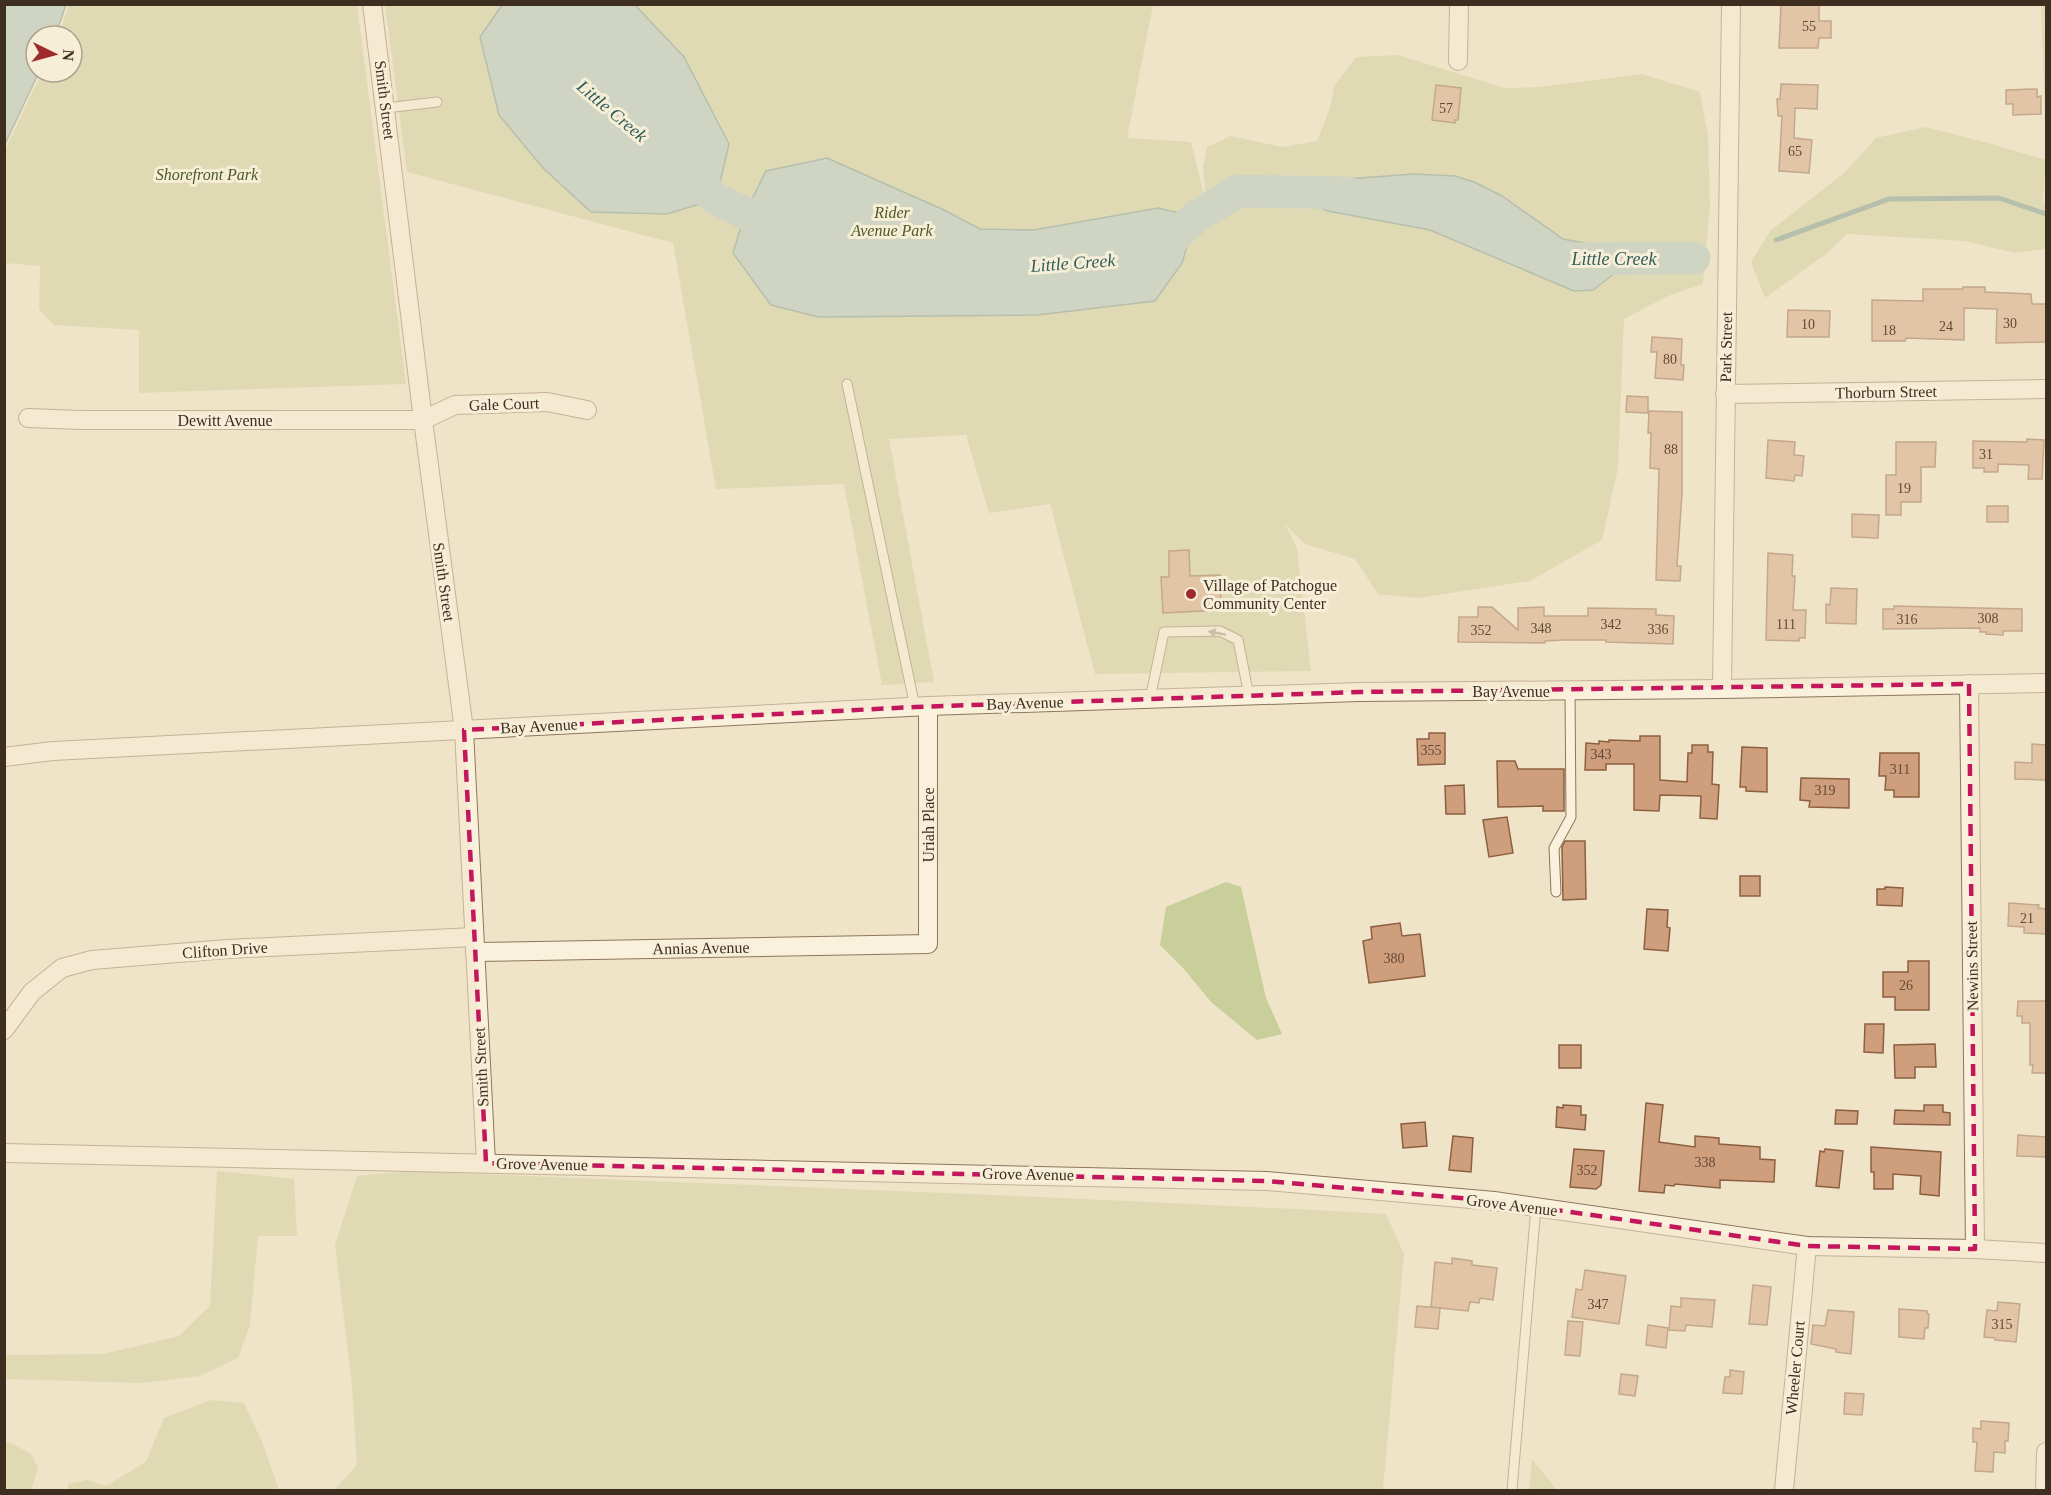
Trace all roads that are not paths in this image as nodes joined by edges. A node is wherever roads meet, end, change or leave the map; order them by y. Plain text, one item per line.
1 (372, 4) edge
2 (1459, 4) edge
3 (1731, 4) edge
4 (1458, 61) dead end
5 (437, 102) dead end
6 (386, 108) junction
7 (847, 384) dead end
8 (2046, 389) edge
9 (1725, 394) junction
10 (587, 410) dead end
11 (28, 418) dead end
12 (423, 420) junction
13 (2046, 683) edge
14 (1969, 684) junction
15 (1722, 689) junction
16 (1570, 691) junction
17 (1250, 696) junction
18 (1150, 699) junction
19 (922, 706) junction
20 (464, 730) junction
21 (4, 757) edge
22 (1556, 892) dead end
23 (474, 944) junction
24 (928, 944) joint
25 (4, 1030) edge
26 (4, 1153) edge
27 (486, 1163) junction
28 (1536, 1207) junction
29 (1807, 1246) junction
30 (1975, 1249) junction
31 (2046, 1254) edge
32 (2046, 1452) edge
33 (1512, 1491) edge
34 (1784, 1491) edge
35 (2044, 1491) edge

1 - 6 street, Smith Street
2 - 4 street
3 - 9 street, Park Street
5 - 6 lane
6 - 12 street, Smith Street
7 - 19 lane
8 - 9 street, Thorburn Street
9 - 15 street, Park Street
10 - 12 street, Gale Court
11 - 12 street, Dewitt Avenue
12 - 20 street, Smith Street
13 - 14 street, Bay Avenue
14 - 15 street, Bay Avenue
14 - 30 street, Newins Street
15 - 16 street, Bay Avenue
16 - 17 street, Bay Avenue
16 - 22 lane
17 - 18 street, Bay Avenue
17 -> 18 lane
18 - 19 street, Bay Avenue
19 - 20 street, Bay Avenue
19 - 24 street, Uriah Place
20 - 21 street, Bay Avenue
20 - 23 street, Smith Street
23 - 24 street, Annias Avenue
23 - 25 street, Clifton Drive
23 - 27 street, Smith Street
26 - 27 street, Grove Avenue
27 - 28 street, Grove Avenue
28 - 29 street, Grove Avenue
28 - 33 lane
29 - 30 street, Grove Avenue
29 - 34 street, Wheeler Court
30 - 31 street, Grove Avenue
32 - 35 street

